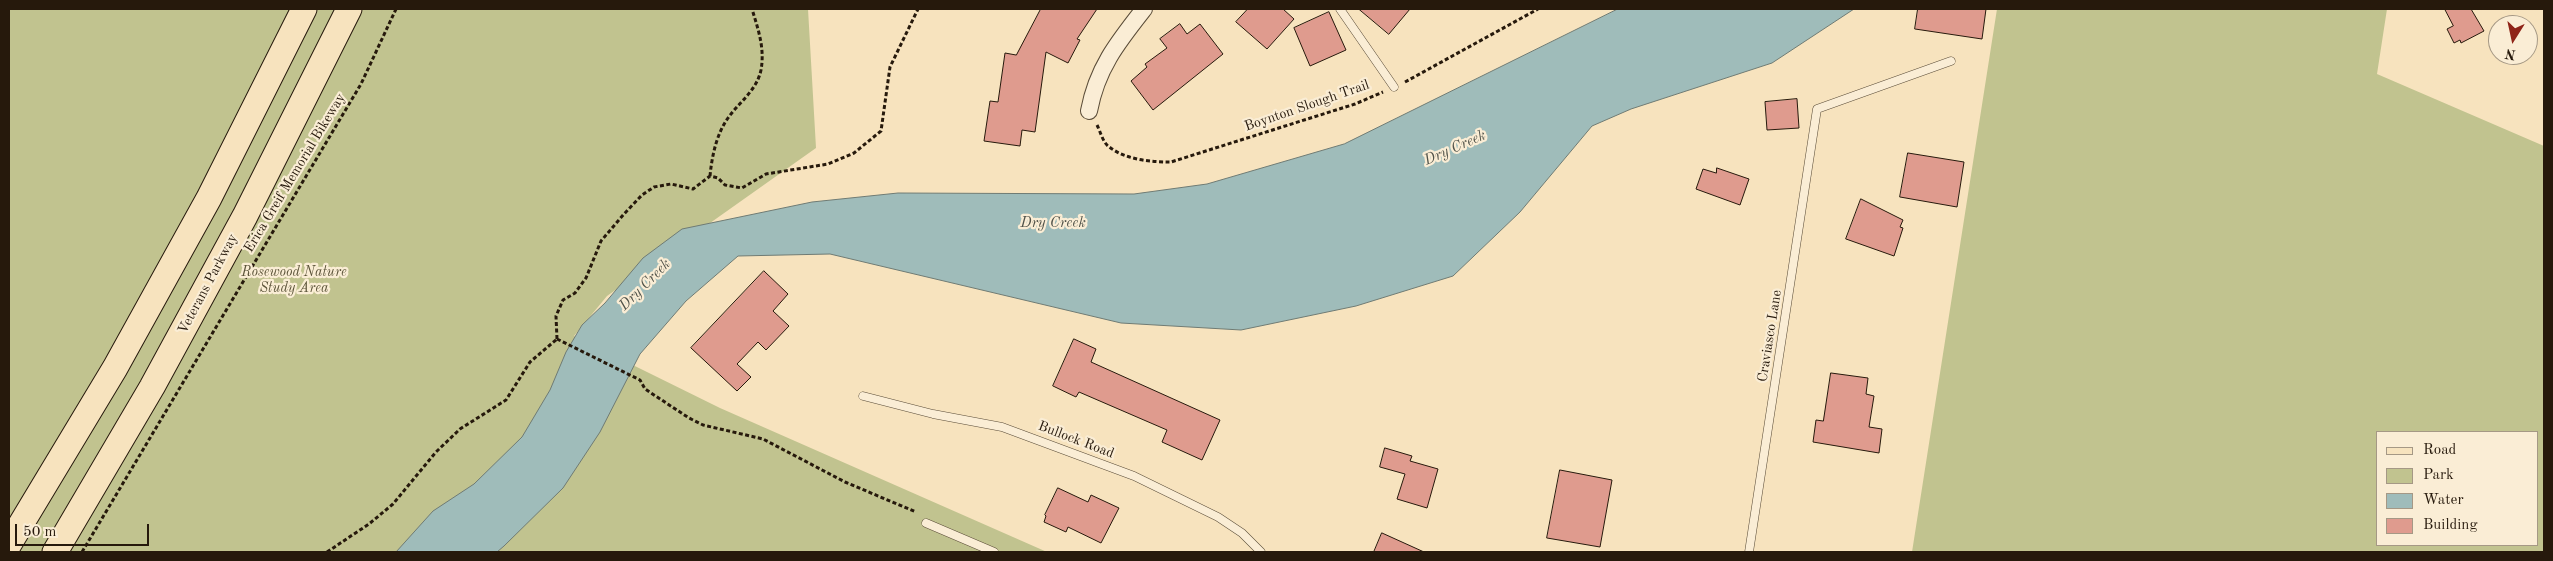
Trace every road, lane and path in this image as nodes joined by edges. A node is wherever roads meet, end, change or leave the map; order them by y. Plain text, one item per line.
1 (304, 9) edge
2 (350, 9) edge
3 (396, 9) edge
4 (752, 9) edge
5 (918, 9) edge
6 (1144, 9) edge
7 (1340, 9) edge
8 (1538, 9) edge
9 (1951, 61) dead end
10 (1394, 87) junction
11 (1089, 111) joint
12 (710, 176) junction
13 (557, 338) junction
14 (863, 396) dead end
15 (916, 512) dead end
16 (926, 523) dead end
17 (9, 544) edge
18 (55, 552) edge
19 (82, 552) edge
20 (327, 552) edge
21 (994, 552) edge
22 (1261, 552) edge
23 (1749, 552) edge

1 - 17 main road
2 - 18 main road, Veterans Parkway
3 - 19 path, Erica Greif Memorial Bikeway
4 - 12 path
5 - 12 path
6 - 11 street
7 - 10 lane
8 - 10 path, Boynton Slough Trail
9 - 23 lane, Craviasco Lane
10 - 11 path, Boynton Slough Trail
12 - 13 path
13 - 15 path
13 - 20 path
14 - 22 lane, Bullock Road
16 - 21 lane

